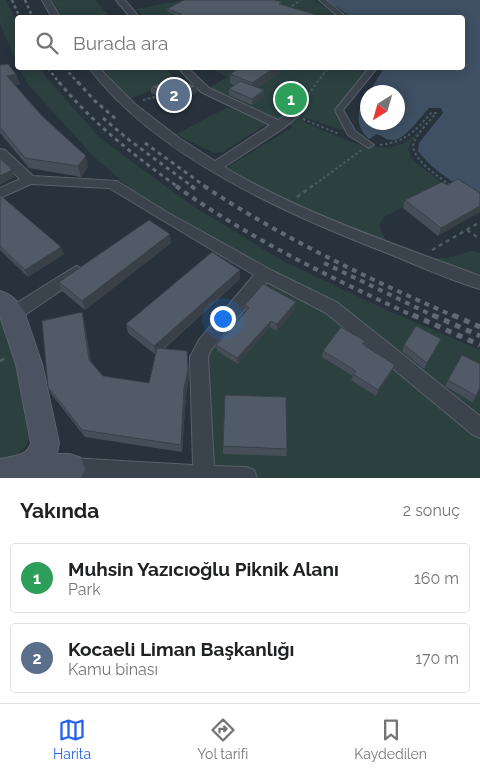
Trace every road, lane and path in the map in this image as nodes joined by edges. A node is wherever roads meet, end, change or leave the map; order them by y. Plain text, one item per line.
1 (46, 0) edge
2 (120, 0) edge
3 (301, 0) edge
4 (322, 0) edge
5 (283, 13) edge
6 (55, 15) edge
7 (133, 15) edge
8 (341, 15) edge
9 (96, 70) edge
10 (185, 70) edge
11 (327, 70) edge
12 (371, 70) edge
13 (294, 115) junction
14 (280, 125) junction
15 (369, 145) junction
16 (0, 153) edge
17 (216, 166) junction
18 (29, 180) junction
19 (455, 188) edge
20 (0, 193) edge
21 (287, 204) junction
22 (160, 214) junction
23 (480, 222) edge
24 (144, 226) edge
25 (467, 230) junction
26 (480, 239) edge
27 (416, 259) junction
28 (87, 264) edge
29 (265, 274) junction
30 (480, 283) edge
31 (7, 307) edge
32 (480, 428) edge
33 (34, 463) edge
34 (206, 476) edge
35 (246, 478) edge

1 - 6 street
2 - 7 street
3 - 5 path
4 - 8 street
9 - 17 street
10 - 14 street
11 - 13 path
12 - 15 street
13 - 14 street
13 - 15 path
14 - 17 street
15 - 19 path
15 - 21 path
16 - 18 street
17 - 21 street
18 - 20 street
18 - 22 street
21 - 27 street
22 - 24 street
22 - 29 street
23 - 25 path
25 - 26 path
25 - 27 path
27 - 30 street
28 - 31 street
29 - 32 street
29 - 34 street
31 - 33 main road
33 - 34 street
34 - 35 street

